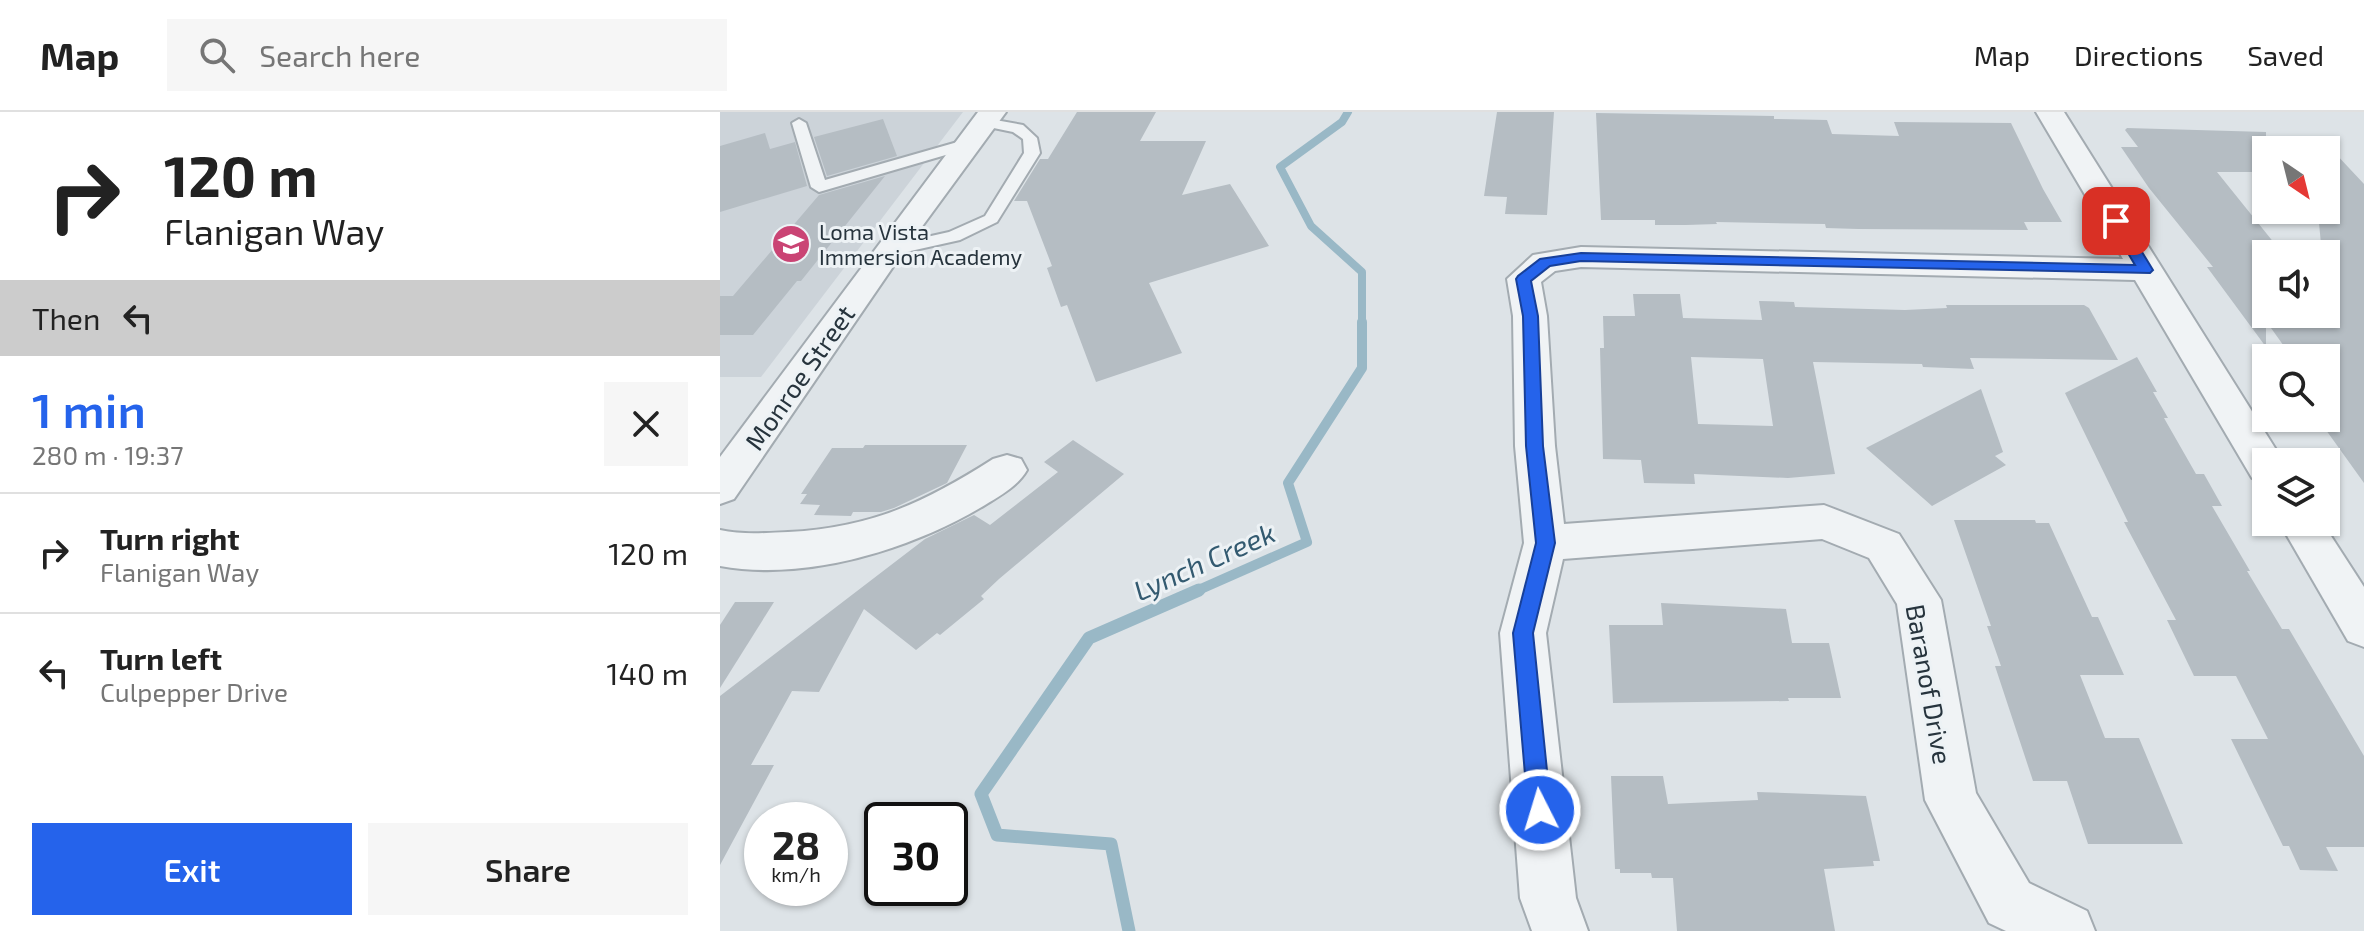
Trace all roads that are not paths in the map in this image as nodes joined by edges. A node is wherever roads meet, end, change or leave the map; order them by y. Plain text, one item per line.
1 (2050, 112) edge
2 (799, 123) dead end
3 (981, 126) edge
4 (888, 251) junction
5 (2145, 270) junction
6 (2254, 448) edge
7 (1007, 470) dead end
8 (720, 488) edge
9 (2309, 536) edge
10 (1545, 543) junction
11 (720, 548) edge
12 (2364, 627) edge
13 (1560, 931) edge
14 (2067, 931) edge

1 - 5 street
2 - 3 lane
3 - 4 street, Monroe Street
3 - 4 lane
4 - 8 street, Monroe Street
5 - 6 street
5 - 10 street
7 - 11 street
9 - 12 street
10 - 13 street
10 - 14 street, Baranof Drive

